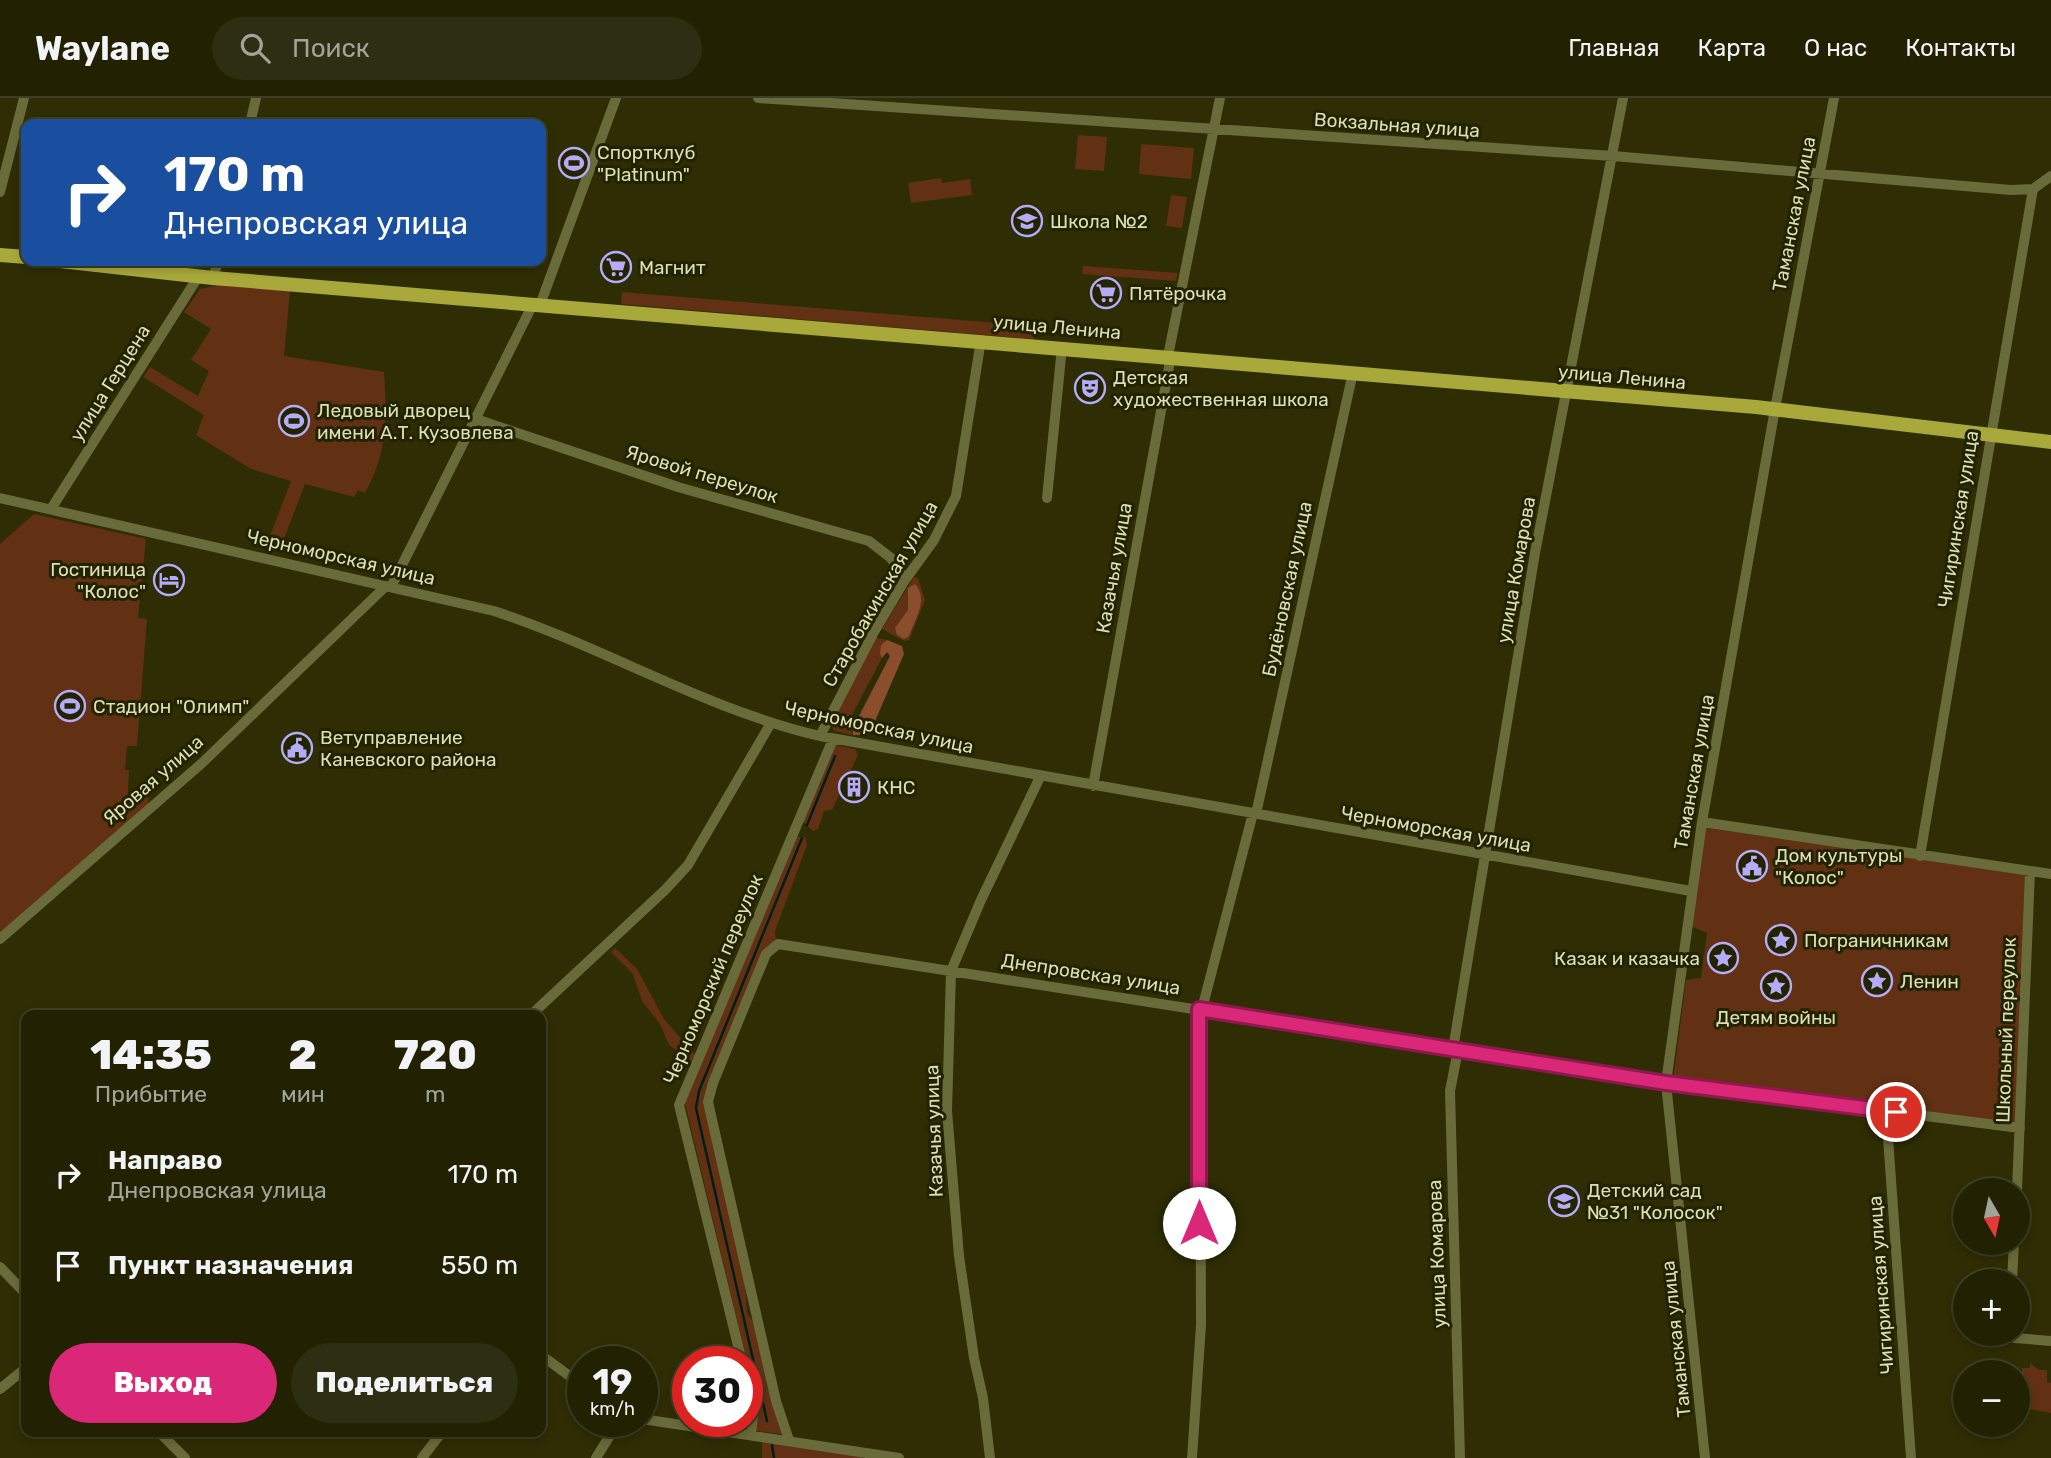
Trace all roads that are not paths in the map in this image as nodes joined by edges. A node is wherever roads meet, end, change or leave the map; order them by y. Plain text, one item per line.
1 (24, 98) edge
2 (256, 98) edge
3 (616, 98) edge
4 (758, 98) edge
5 (1220, 98) edge
6 (1623, 98) edge
7 (1834, 98) edge
8 (251, 119) edge
9 (1212, 130) junction
10 (1613, 156) junction
11 (1820, 172) junction
12 (2051, 176) edge
13 (2033, 189) junction
14 (0, 192) edge
15 (0, 255) edge
16 (21, 257) edge
17 (106, 266) edge
18 (217, 266) edge
19 (198, 276) junction
20 (214, 278) junction
21 (536, 304) junction
22 (981, 341) junction
23 (1062, 347) junction
24 (1169, 356) junction
25 (1353, 372) junction
26 (1569, 392) junction
27 (1775, 409) junction
28 (476, 419) junction
29 (1990, 434) junction
30 (2051, 442) edge
31 (0, 498) edge
32 (1047, 498) dead end
33 (51, 509) junction
34 (905, 580) junction
35 (389, 586) junction
36 (771, 723) junction
37 (820, 736) junction
38 (833, 739) junction
39 (1040, 777) junction
40 (1093, 786) junction
41 (1254, 813) junction
42 (1702, 822) junction
43 (1484, 855) junction
44 (1920, 856) junction
45 (2030, 871) junction
46 (2051, 874) edge
47 (1691, 891) junction
48 (0, 939) edge
49 (951, 971) junction
50 (1201, 1009) junction
51 (536, 1010) edge
52 (1456, 1050) junction
53 (1666, 1083) junction
54 (1886, 1110) junction
55 (2020, 1128) junction
56 (2018, 1178) edge
57 (0, 1266) edge
58 (21, 1289) edge
59 (2030, 1339) edge
60 (2051, 1341) edge
61 (738, 1346) edge
62 (546, 1359) edge
63 (21, 1372) edge
64 (567, 1374) edge
65 (0, 1389) edge
66 (164, 1437) edge
67 (438, 1437) edge
68 (609, 1437) edge
69 (763, 1437) edge
70 (789, 1440) junction
71 (185, 1458) edge
72 (422, 1458) edge
73 (596, 1458) edge
74 (899, 1458) edge
75 (990, 1458) edge
76 (1192, 1458) edge
77 (1460, 1458) edge
78 (1705, 1458) edge
79 (1911, 1458) edge

1 - 14 street
2 - 8 street
3 - 21 street, Яровая улица
4 - 9 street, Вокзальная улица
5 - 9 street, Казачья улица
6 - 10 street, улица Комарова
7 - 11 street, Таманская улица
9 - 10 street, Вокзальная улица
9 - 24 street, Казачья улица
10 - 11 street, Вокзальная улица
10 - 26 street, улица Комарова
11 - 13 street, Вокзальная улица
11 - 27 street, Таманская улица
12 - 13 street
13 - 29 street, Чигиринская улица
15 - 16 main road
17 - 19 main road, улица Ленина
18 - 20 street
19 - 20 main road, улица Ленина
19 - 33 street, улица Герцена
20 - 21 main road, улица Ленина
21 - 22 main road, улица Ленина
21 - 28 street, Яровая улица
22 - 23 main road, улица Ленина
22 - 34 street, Старобакинская улица
23 - 24 main road, улица Ленина
23 - 32 street
24 - 25 main road, улица Ленина
24 - 40 street, Казачья улица
25 - 26 main road, улица Ленина
25 - 41 street, Будёновская улица
26 - 27 main road, улица Ленина
26 - 43 street, улица Комарова
27 - 29 main road, улица Ленина
27 - 42 street, Таманская улица
28 - 34 street, Яровой переулок
28 - 35 street, Яровая улица
29 - 30 main road, улица Ленина
29 - 44 street, Чигиринская улица
31 - 33 street, Черноморская улица
33 - 35 street, Черноморская улица
34 - 37 street, Старобакинская улица
35 - 36 street, Черноморская улица
35 - 48 street, Яровая улица
36 - 37 street, Черноморская улица
36 - 51 street
37 - 38 street, Черноморская улица
38 - 39 street, Черноморская улица
38 - 61 street, Черноморский переулок
39 - 40 street, Черноморская улица
39 - 49 street, Казачья улица
40 - 41 street, Черноморская улица
41 - 43 street, Черноморская улица
41 - 50 street, Будёновская улица
42 - 44 street
42 - 47 street, Таманская улица
43 - 47 street, Черноморская улица
43 - 52 street, улица Комарова
44 - 45 street
45 - 46 street
45 - 55 street, Школьный переулок
47 - 53 street, Таманская улица
49 - 50 street, Днепровская улица
49 - 70 street, Днепровская улица
49 - 75 street, Казачья улица
50 - 52 street, Днепровская улица
50 - 76 street, Будёновская улица
52 - 53 street, Днепровская улица
52 - 77 street, улица Комарова
53 - 54 street, Днепровская улица
53 - 78 street, Таманская улица
54 - 55 street, Днепровская улица
54 - 79 street, Чигиринская улица
55 - 56 street, Школьный переулок
57 - 58 street
59 - 60 street
62 - 64 street
63 - 65 street
66 - 71 street
67 - 72 street
68 - 73 street
69 - 70 street
70 - 74 street

